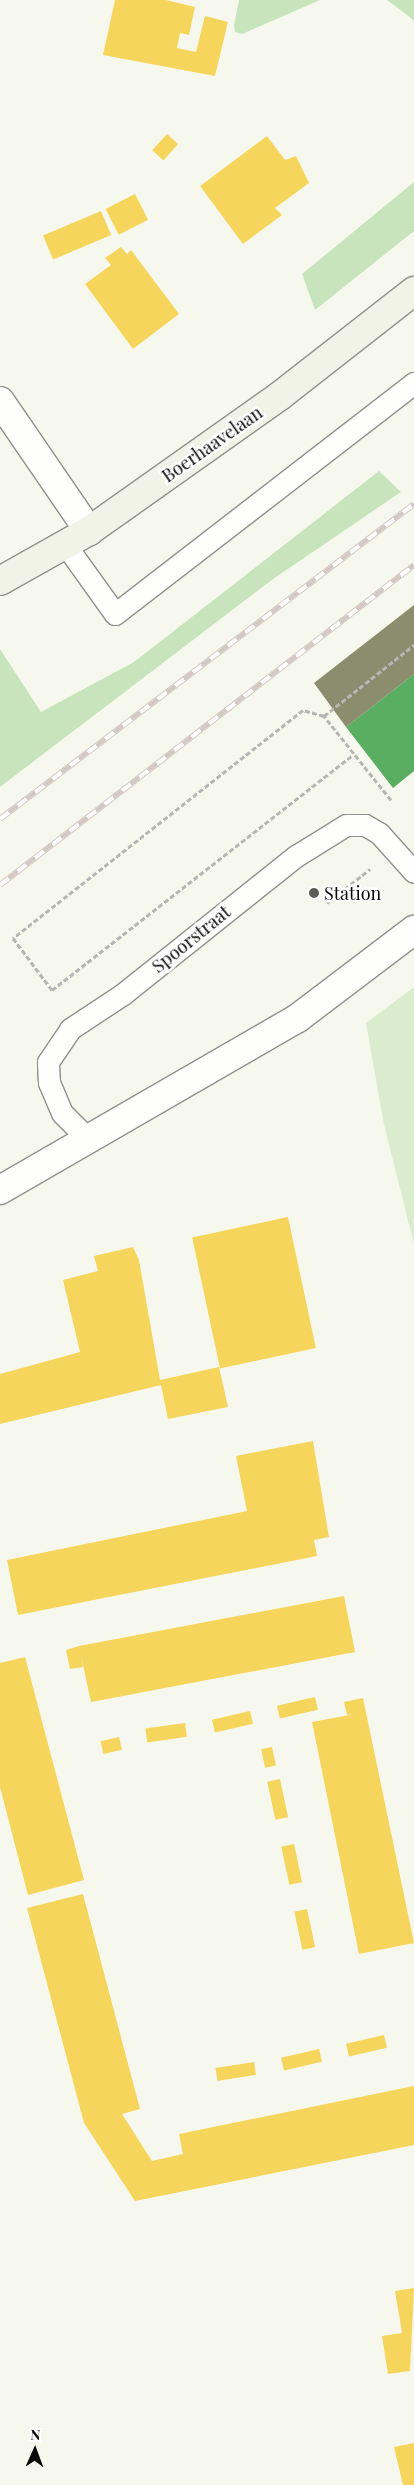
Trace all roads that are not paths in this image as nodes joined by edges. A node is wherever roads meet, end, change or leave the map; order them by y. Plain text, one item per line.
1 (414, 291) edge
2 (414, 383) edge
3 (0, 402) edge
4 (90, 531) junction
5 (67, 547) junction
6 (0, 581) edge
7 (414, 872) edge
8 (414, 930) edge
9 (87, 1138) junction
10 (0, 1190) edge

1 - 4 street, Boerhaavelaan
2 - 5 lane
3 - 4 street
4 - 5 street, Boerhaavelaan
5 - 6 street, Boerhaavelaan
7 - 9 lane, Spoorstraat
8 - 9 street
9 - 10 street

